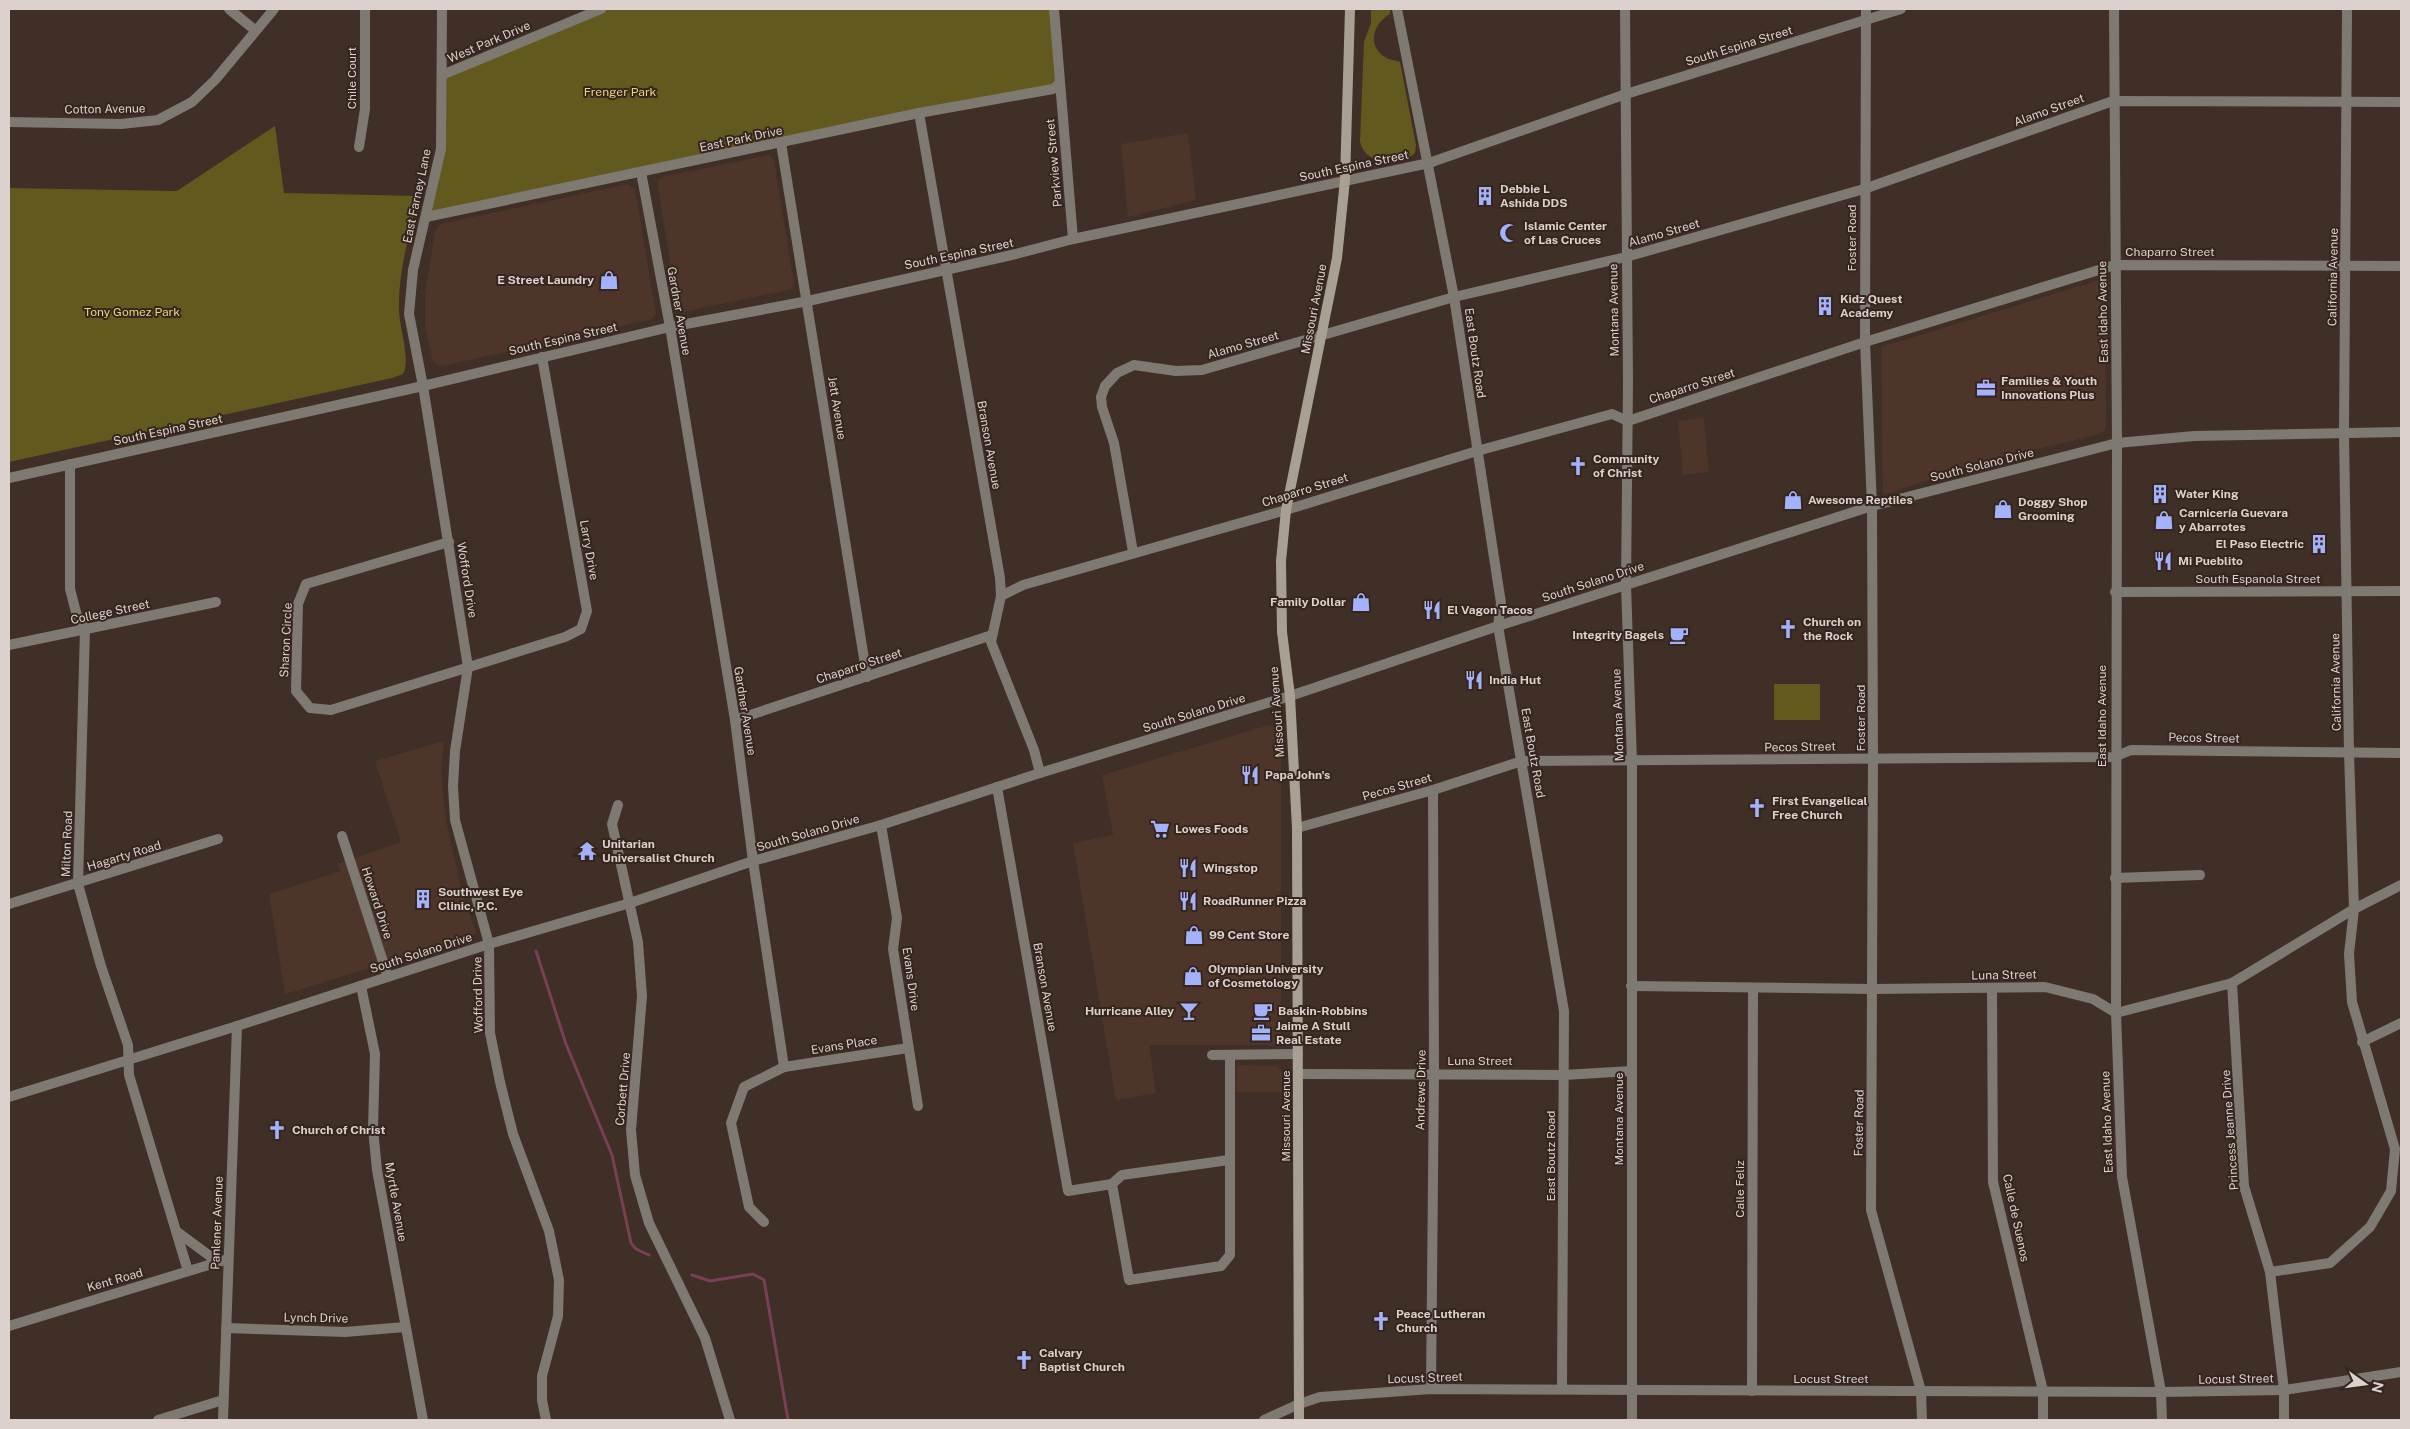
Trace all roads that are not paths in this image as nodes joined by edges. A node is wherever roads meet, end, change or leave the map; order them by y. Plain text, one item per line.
1 (229, 9) edge
2 (274, 9) edge
3 (365, 9) edge
4 (442, 9) edge
5 (601, 9) edge
6 (1054, 9) edge
7 (1350, 9) edge
8 (1397, 9) edge
9 (1625, 9) edge
10 (1866, 9) edge
11 (1901, 9) edge
12 (2114, 9) edge
13 (2347, 9) edge
14 (1866, 20) junction
15 (255, 30) junction
16 (442, 75) junction
17 (1059, 84) junction
18 (1626, 94) junction
19 (2114, 100) junction
20 (2347, 102) junction
21 (2401, 102) edge
22 (920, 114) junction
23 (9, 122) edge
24 (781, 143) junction
25 (359, 146) dead end
26 (1428, 163) junction
27 (642, 172) junction
28 (1345, 180) junction
29 (1864, 189) junction
30 (426, 217) junction
31 (1073, 239) junction
32 (1626, 257) junction
33 (2115, 265) junction
34 (2346, 266) junction
35 (2401, 266) edge
36 (946, 270) junction
37 (1454, 297) junction
38 (808, 301) junction
39 (670, 327) junction
40 (1322, 335) junction
41 (1865, 342) junction
42 (542, 357) junction
43 (423, 386) junction
44 (1628, 420) junction
45 (2401, 432) edge
46 (2344, 433) junction
47 (2117, 443) junction
48 (1477, 451) junction
49 (70, 464) junction
50 (9, 478) edge
51 (1872, 506) junction
52 (1286, 510) junction
53 (449, 542) junction
54 (1132, 552) junction
55 (1626, 585) junction
56 (2401, 591) edge
57 (2115, 592) junction
58 (2347, 592) junction
59 (1001, 596) junction
60 (216, 602) dead end
61 (1498, 626) junction
62 (85, 630) junction
63 (992, 635) junction
64 (9, 646) edge
65 (468, 668) junction
66 (867, 676) junction
67 (1290, 696) junction
68 (734, 720) junction
69 (2349, 752) junction
70 (2401, 753) edge
71 (2114, 757) junction
72 (1873, 758) junction
73 (1522, 761) junction
74 (1632, 762) junction
75 (1040, 773) junction
76 (997, 787) junction
77 (1433, 790) junction
78 (618, 805) dead end
79 (881, 826) junction
80 (1297, 828) junction
81 (342, 836) dead end
82 (218, 840) dead end
83 (753, 861) junction
84 (2200, 875) dead end
85 (2115, 878) junction
86 (78, 884) junction
87 (2401, 885) edge
88 (630, 903) junction
89 (9, 904) edge
90 (2354, 908) junction
91 (489, 944) junction
92 (388, 977) junction
93 (2232, 983) junction
94 (361, 986) junction
95 (1631, 986) junction
96 (1753, 988) junction
97 (1992, 988) junction
98 (1873, 989) junction
99 (2116, 1013) junction
100 (2401, 1023) edge
101 (238, 1026) junction
102 (2362, 1042) junction
103 (908, 1048) junction
104 (1298, 1054) junction
105 (1212, 1055) dead end
106 (1230, 1056) junction
107 (128, 1059) junction
108 (784, 1068) junction
109 (1631, 1071) junction
110 (1298, 1074) junction
111 (1434, 1074) junction
112 (1564, 1074) junction
113 (9, 1097) edge
114 (918, 1106) dead end
115 (1230, 1160) junction
116 (1112, 1184) junction
117 (764, 1222) dead end
118 (176, 1231) junction
119 (223, 1261) junction
120 (188, 1272) junction
121 (2270, 1272) junction
122 (9, 1326) edge
123 (406, 1327) junction
124 (226, 1328) junction
125 (2401, 1372) edge
126 (1431, 1389) junction
127 (1562, 1389) junction
128 (2284, 1390) junction
129 (1632, 1391) junction
130 (1921, 1391) junction
131 (2043, 1391) junction
132 (1752, 1392) junction
133 (2161, 1392) junction
134 (223, 1400) junction
135 (1299, 1404) junction
136 (158, 1420) edge
137 (223, 1420) edge
138 (423, 1420) edge
139 (546, 1420) edge
140 (730, 1420) edge
141 (1264, 1420) edge
142 (1299, 1420) edge
143 (1632, 1420) edge
144 (1922, 1420) edge
145 (2043, 1420) edge
146 (2162, 1420) edge
147 (2284, 1420) edge

1 - 15 street
2 - 15 street, Cotton Avenue
3 - 25 street, Chile Court
4 - 16 street, East Farney Lane
5 - 16 street, West Park Drive
6 - 17 street, Parkview Street
7 - 28 main road, Missouri Avenue
8 - 26 street, East Boutz Road
9 - 18 street, Montana Avenue
10 - 14 street, Foster Road
11 - 14 street, South Espina Street
12 - 19 street, East Idaho Avenue
13 - 20 street, California Avenue
14 - 18 street, South Espina Street
14 - 29 street, Foster Road
15 - 23 street, Cotton Avenue
16 - 30 street, East Farney Lane
17 - 22 street, East Park Drive
17 - 31 street, Parkview Street
18 - 26 street, South Espina Street
18 - 32 street, Montana Avenue
19 - 20 street, Alamo Street
19 - 29 street, Alamo Street
19 - 33 street, East Idaho Avenue
20 - 21 street, Alamo Street
20 - 34 street, California Avenue
22 - 24 street, East Park Drive
22 - 36 street, Branson Avenue
24 - 27 street, East Park Drive
24 - 38 street, Jett Avenue
26 - 28 street, South Espina Street
26 - 37 street, East Boutz Road
27 - 30 street, East Park Drive
27 - 39 street, Gardner Avenue
28 - 31 street, South Espina Street
28 - 40 main road, Missouri Avenue
29 - 32 street, Alamo Street
29 - 41 street, Foster Road
30 - 43 street, East Farney Lane
31 - 36 street, South Espina Street
32 - 37 street, Alamo Street
32 - 44 street, Montana Avenue
33 - 34 street, Chaparro Street
33 - 41 street, Chaparro Street
33 - 47 street, East Idaho Avenue
34 - 35 street, Chaparro Street
34 - 46 street, California Avenue
36 - 38 street, South Espina Street
36 - 59 street, Branson Avenue
37 - 40 street, Alamo Street
37 - 48 street, East Boutz Road
38 - 39 street, South Espina Street
38 - 66 street, Jett Avenue
39 - 42 street, South Espina Street
39 - 68 street, Gardner Avenue
40 - 52 main road, Missouri Avenue
40 - 54 street, Alamo Street
41 - 44 street, Chaparro Street
41 - 51 street, Foster Road
42 - 43 street, South Espina Street
42 - 65 street, Larry Drive
43 - 49 street, South Espina Street
43 - 53 street, Wofford Drive
44 - 48 street, Chaparro Street
44 - 55 street, Montana Avenue
45 - 46 street, South Solano Drive
46 - 47 street, South Solano Drive
46 - 58 street, California Avenue
47 - 51 street, South Solano Drive
47 - 57 street, East Idaho Avenue
48 - 52 street, Chaparro Street
48 - 61 street, East Boutz Road
49 - 50 street, South Espina Street
49 - 62 street, Milton Road
51 - 55 street, South Solano Drive
51 - 72 street, Foster Road
52 - 54 street, Chaparro Street
52 - 67 main road, Missouri Avenue
53 - 65 street, Wofford Drive
53 - 65 street, Sharon Circle
54 - 59 street, Chaparro Street
55 - 61 street, South Solano Drive
55 - 74 street, Montana Avenue
56 - 58 street, South Espanola Street
57 - 58 street, South Espanola Street
57 - 71 street, East Idaho Avenue
58 - 69 street, California Avenue
59 - 63 street, Branson Avenue
60 - 62 street, College Street
61 - 67 street, South Solano Drive
61 - 73 street, East Boutz Road
62 - 64 street, College Street
62 - 86 street, Milton Road
63 - 66 street, Chaparro Street
63 - 75 street, Branson Avenue
65 - 91 street, Wofford Drive
66 - 68 street, Chaparro Street
67 - 75 street, South Solano Drive
67 - 80 main road, Missouri Avenue
68 - 83 street, Gardner Avenue
69 - 70 street, Pecos Street
69 - 71 street, Pecos Street
69 - 90 street, California Avenue
71 - 72 street, Pecos Street
71 - 85 street, East Idaho Avenue
72 - 74 street, Pecos Street
72 - 98 street, Foster Road
73 - 74 street, Pecos Street
73 - 77 street, Pecos Street
73 - 112 street, East Boutz Road
74 - 95 street, Montana Avenue
75 - 76 street, South Solano Drive
76 - 79 street, South Solano Drive
76 - 116 street, Branson Avenue
77 - 80 street, Pecos Street
77 - 111 street, Andrews Drive
78 - 88 street, Corbett Drive
79 - 83 street, South Solano Drive
79 - 103 street, Evans Drive
80 - 104 main road, Missouri Avenue
81 - 92 street, Howard Drive
82 - 86 street, Hagarty Road
83 - 88 street, South Solano Drive
83 - 108 street, Gardner Avenue
84 - 85 street
85 - 99 street, East Idaho Avenue
86 - 89 street, Hagarty Road
86 - 107 street, Milton Road
87 - 90 street
88 - 91 street, South Solano Drive
88 - 140 street, Corbett Drive
90 - 93 street
90 - 102 street, California Avenue
91 - 92 street, South Solano Drive
91 - 139 street, Wofford Drive
92 - 94 street, South Solano Drive
93 - 99 street
93 - 121 street, Princess Jeanne Drive
94 - 101 street, South Solano Drive
94 - 123 street, Myrtle Avenue
95 - 96 street, Luna Street
95 - 109 street, Montana Avenue
96 - 98 street, Luna Street
96 - 132 street, Calle Feliz
97 - 98 street, Luna Street
97 - 99 street, Luna Street
97 - 131 street, Calle de Suenos
98 - 130 street, Foster Road
99 - 133 street, East Idaho Avenue
100 - 102 street
101 - 107 street, South Solano Drive
101 - 119 street, Panlener Avenue
102 - 121 street, California Avenue
103 - 108 street, Evans Place
103 - 114 street, Evans Drive
104 - 106 street
104 - 110 main road, Missouri Avenue
105 - 106 street
106 - 115 street
107 - 113 street, South Solano Drive
107 - 118 street, Milton Road
108 - 117 street
109 - 112 street, Luna Street
109 - 129 street, Montana Avenue
110 - 111 street, Luna Street
110 - 135 main road, Missouri Avenue
111 - 112 street, Luna Street
111 - 126 street, Andrews Drive
112 - 127 street, East Boutz Road
115 - 116 street
115 - 116 street
118 - 119 street
118 - 120 street, Milton Road
119 - 120 street, Kent Road
119 - 124 street, Panlener Avenue
120 - 122 street, Kent Road
121 - 128 street, Princess Jeanne Drive
123 - 124 street, Lynch Drive
123 - 138 street, Myrtle Avenue
124 - 134 street, Panlener Avenue
125 - 128 street, Locust Street
126 - 127 street, Locust Street
126 - 135 street, Locust Street
127 - 129 street, Locust Street
128 - 133 street, Locust Street
128 - 147 street, Princess Jeanne Drive
129 - 132 street, Locust Street
129 - 143 street, Montana Avenue
130 - 131 street, Locust Street
130 - 132 street, Locust Street
130 - 144 street, Foster Road
131 - 133 street, Locust Street
131 - 145 street, Calle de Suenos
133 - 146 street, East Idaho Avenue
134 - 136 street
134 - 137 street, Panlener Avenue
135 - 141 street, Locust Street
135 - 142 main road, Missouri Avenue

